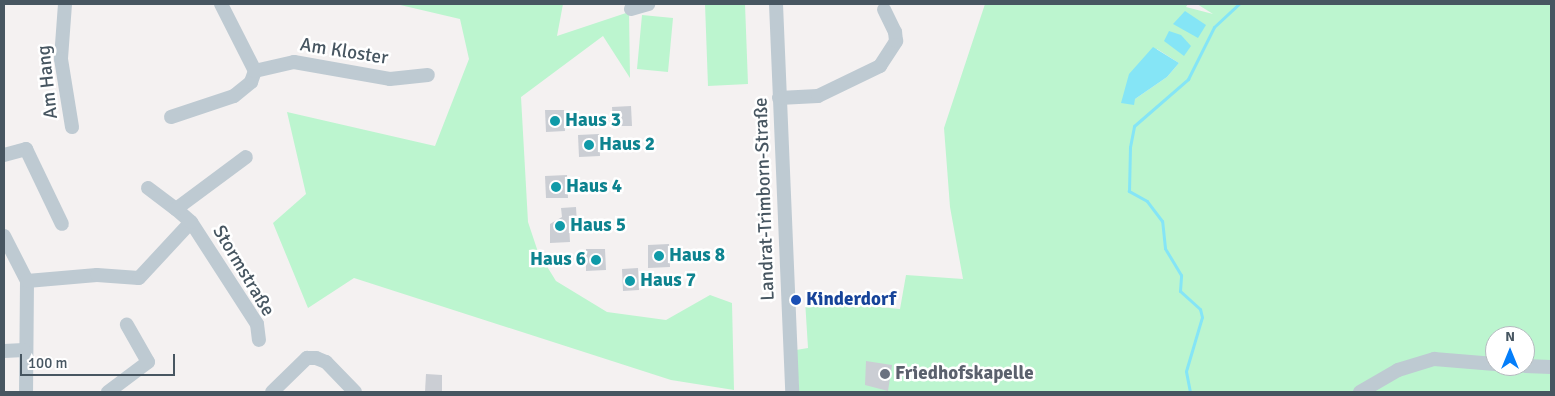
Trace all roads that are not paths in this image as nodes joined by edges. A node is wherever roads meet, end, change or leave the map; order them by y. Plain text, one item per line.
1 (65, 4) edge
2 (221, 4) edge
3 (648, 4) edge
4 (776, 4) edge
5 (631, 9) dead end
6 (884, 9) dead end
7 (255, 71) junction
8 (428, 75) dead end
9 (780, 98) junction
10 (171, 117) dead end
11 (72, 127) dead end
12 (4, 155) edge
13 (246, 156) dead end
14 (148, 188) dead end
15 (176, 209) junction
16 (191, 222) junction
17 (62, 224) dead end
18 (4, 236) edge
19 (27, 281) junction
20 (127, 325) dead end
21 (259, 340) dead end
22 (24, 350) junction
23 (4, 351) edge
24 (1485, 363) edge
25 (1535, 366) edge
26 (1551, 367) edge
27 (26, 392) edge
28 (108, 392) edge
29 (272, 392) edge
30 (355, 392) edge
31 (792, 392) edge
32 (1360, 392) edge

1 - 11 street, Am Hang
2 - 7 street
3 - 5 street
4 - 9 street, Landrat-Trimborn-Straße
6 - 9 street
7 - 8 street, Am Kloster
7 - 10 street
9 - 31 street, Landrat-Trimborn-Straße
12 - 17 street
13 - 15 street
14 - 15 street, Stormstraße
15 - 16 street, Stormstraße
16 - 19 street
16 - 21 street, Stormstraße
18 - 19 street
19 - 22 street
20 - 28 street
22 - 23 street
22 - 27 street
24 - 32 street
25 - 26 street
29 - 30 street

